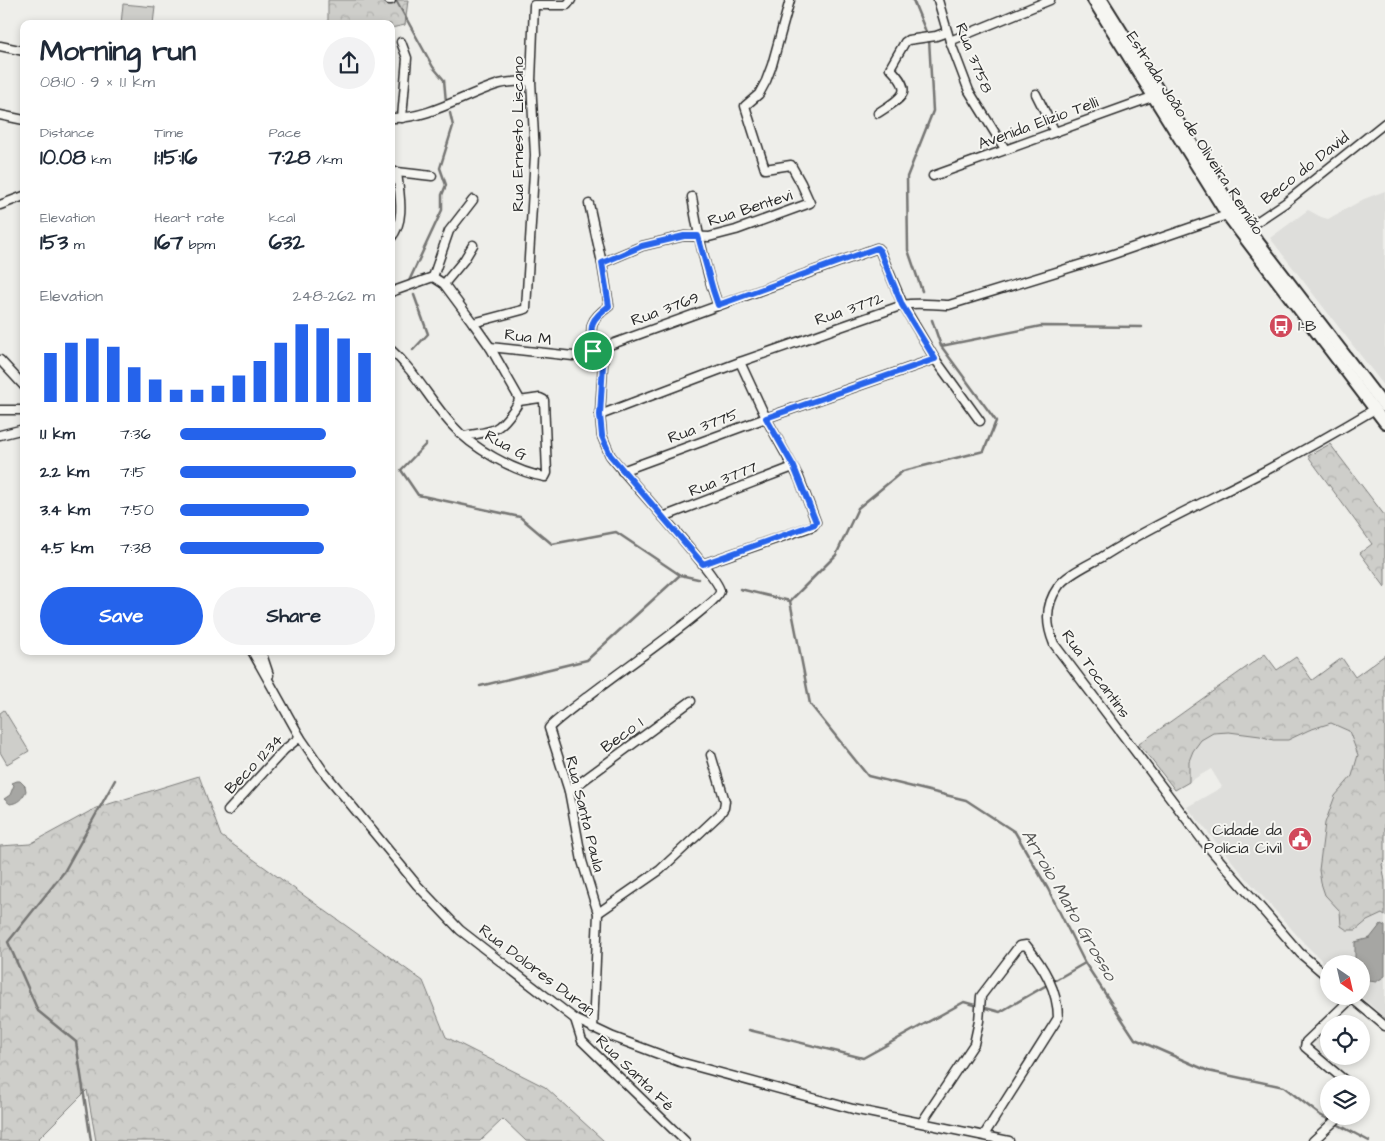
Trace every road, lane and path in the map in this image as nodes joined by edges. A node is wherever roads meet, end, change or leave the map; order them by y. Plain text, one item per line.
1 (527, 0) edge
2 (571, 0) edge
3 (790, 0) edge
4 (938, 0) edge
5 (1050, 0) edge
6 (1093, 0) edge
7 (1102, 0) edge
8 (534, 5) junction
9 (947, 32) junction
10 (950, 41) junction
11 (401, 42) dead end
12 (0, 46) edge
13 (20, 49) edge
14 (531, 81) junction
15 (1036, 94) dead end
16 (1152, 97) junction
17 (878, 113) dead end
18 (0, 115) edge
19 (395, 118) edge
20 (402, 118) junction
21 (20, 119) edge
22 (1385, 123) edge
23 (1055, 132) junction
24 (1005, 149) junction
25 (395, 173) edge
26 (432, 176) dead end
27 (933, 176) dead end
28 (395, 179) edge
29 (692, 197) dead end
30 (20, 198) edge
31 (473, 200) dead end
32 (589, 204) dead end
33 (0, 205) edge
34 (1227, 215) junction
35 (395, 229) edge
36 (1244, 231) junction
37 (698, 236) junction
38 (473, 245) dead end
39 (602, 263) junction
40 (432, 277) junction
41 (444, 284) junction
42 (395, 291) edge
43 (718, 305) junction
44 (902, 305) junction
45 (474, 323) junction
46 (604, 346) junction
47 (490, 347) junction
48 (593, 351) junction
49 (395, 354) edge
50 (935, 359) junction
51 (0, 360) edge
52 (740, 362) junction
53 (20, 382) edge
54 (519, 402) junction
55 (1380, 408) edge
56 (0, 410) edge
57 (20, 410) edge
58 (600, 415) junction
59 (766, 418) junction
60 (980, 421) dead end
61 (1385, 423) edge
62 (20, 430) edge
63 (0, 435) edge
64 (465, 436) junction
65 (794, 467) junction
66 (622, 471) junction
67 (663, 517) junction
68 (703, 564) junction
69 (254, 655) edge
70 (262, 655) edge
71 (274, 688) junction
72 (691, 701) dead end
73 (300, 737) junction
74 (711, 755) dead end
75 (569, 791) junction
76 (228, 811) dead end
77 (598, 913) junction
78 (1320, 970) edge
79 (1342, 1005) edge
80 (1360, 1005) edge
81 (575, 1019) junction
82 (1385, 1026) edge
83 (593, 1028) junction
84 (1338, 1075) edge
85 (922, 1122) junction
86 (1331, 1125) edge
87 (984, 1136) junction
88 (685, 1141) edge
89 (1009, 1141) edge
90 (1314, 1141) edge

1 - 8 street
2 - 8 street
3 - 37 street, Rua Bentevi
4 - 9 street, Rua 3758
5 - 10 street
6 - 16 main road, Estrada João de Oliveira Remião
7 - 36 main road, Estrada João de Oliveira Remião
8 - 14 street, Rua Ernesto Liscano
9 - 10 street, Rua 3758
9 - 17 street
10 - 24 street, Rua 3758
11 - 20 street
12 - 13 street
14 - 20 street
14 - 45 street, Rua Ernesto Liscano
15 - 23 street
16 - 23 street, Avenida Elizio Telli
16 - 34 main road, Estrada João de Oliveira Remião
18 - 21 street
19 - 20 street
22 - 36 street, Beco do David
23 - 24 street, Avenida Elizio Telli
24 - 27 street, Avenida Elizio Telli
25 - 26 street
28 - 35 street
29 - 37 street
30 - 33 street
31 - 40 street
32 - 39 street
34 - 36 main road, Estrada João de Oliveira Remião
34 - 44 street, Rua 3772
36 - 55 main road, Estrada João de Oliveira Remião
37 - 39 street, Rua Bentevi
37 - 43 street
38 - 41 street
39 - 48 street
40 - 41 street
40 - 42 street
41 - 45 street
43 - 44 street, Rua 3769
43 - 46 street, Rua 3769
44 - 50 street
44 - 52 street, Rua 3772
45 - 47 street
46 - 48 street, Rua 3769
46 - 58 street, Rua Santa Paula
47 - 48 street, Rua M
47 - 54 street
49 - 64 street, Rua G
50 - 59 street, Rua 3775
50 - 60 street
51 - 53 street
52 - 58 street, Rua 3772
52 - 59 street
54 - 64 street
54 - 64 street, Rua G
55 - 61 main road, Estrada João de Oliveira Remião
55 - 78 street, Rua Tocantins
56 - 57 street
58 - 66 street, Rua Santa Paula
59 - 65 street
59 - 66 street, Rua 3775
62 - 63 street
65 - 67 street, Rua 3777
65 - 68 street
66 - 67 street, Rua Santa Paula
67 - 68 street, Rua Santa Paula
68 - 75 street, Rua Santa Paula
69 - 71 street, Rua Dolores Duran
70 - 71 street, Rua Dolores Duran
71 - 73 street, Rua Dolores Duran
72 - 75 street, Beco 1
73 - 76 street, Beco 1234
73 - 81 street, Rua Dolores Duran
74 - 77 street
75 - 77 street, Rua Santa Paula
77 - 83 street, Rua Santa Paula
79 - 84 street
80 - 82 street
81 - 83 street, Rua Dolores Duran
81 - 88 street, Rua Santa Fé
83 - 85 street, Rua Dolores Duran
85 - 87 street, Rua Dolores Duran
85 - 87 street
86 - 90 street
87 - 89 street, Rua Dolores Duran

